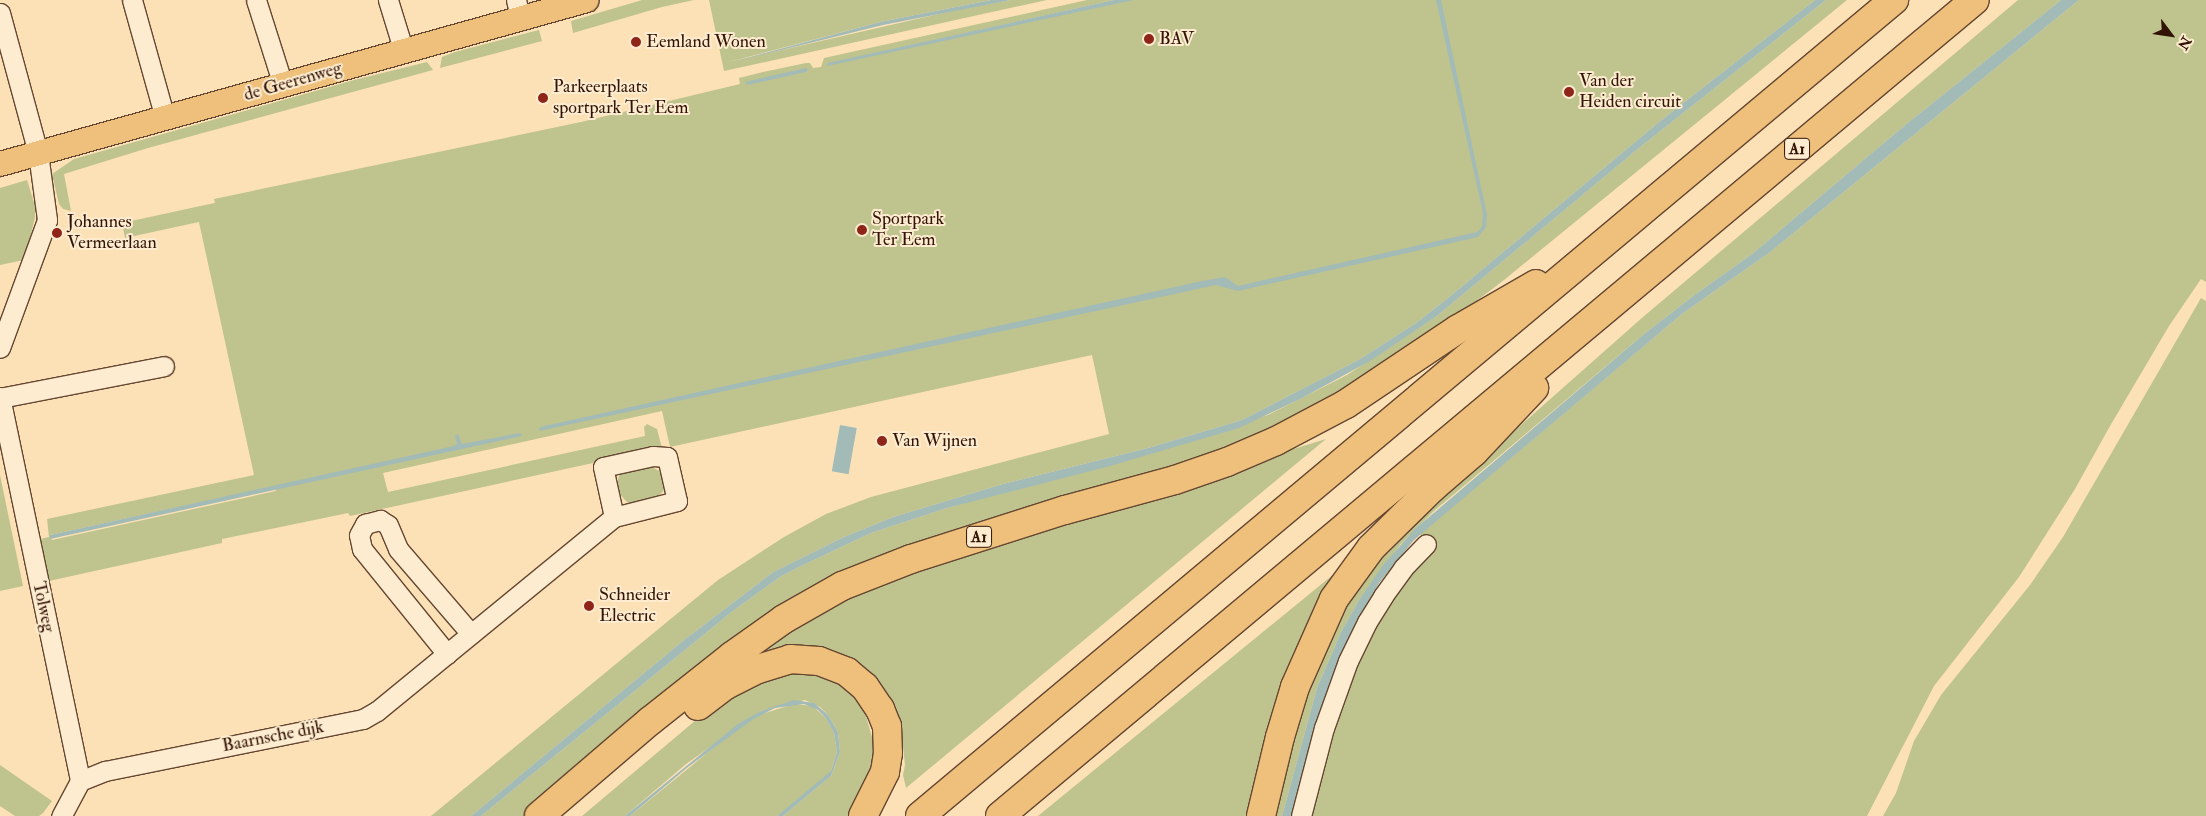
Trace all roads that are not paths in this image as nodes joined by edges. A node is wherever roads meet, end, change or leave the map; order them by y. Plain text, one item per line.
1 (132, 0) edge
2 (256, 0) edge
3 (388, 0) edge
4 (587, 0) edge
5 (1894, 0) edge
6 (1975, 0) edge
7 (518, 10) edge
8 (0, 13) edge
9 (404, 52) junction
10 (282, 85) junction
11 (165, 118) junction
12 (38, 153) junction
13 (0, 164) edge
14 (1602, 245) junction
15 (1618, 298) junction
16 (0, 348) edge
17 (164, 366) dead end
18 (0, 397) edge
19 (614, 517) dead end
20 (1426, 544) dead end
21 (471, 634) junction
22 (447, 654) junction
23 (80, 781) junction
24 (59, 814) edge
25 (539, 816) edge
26 (566, 816) edge
27 (863, 816) edge
28 (920, 816) edge
29 (1000, 816) edge
30 (1261, 816) edge
31 (1301, 816) edge

1 - 11 street
2 - 10 street
3 - 9 street
4 - 7 main road, de Geerenweg
5 - 14 highway, A1
6 - 15 highway, A1
7 - 9 main road, de Geerenweg
8 - 12 street
9 - 10 main road, de Geerenweg
10 - 11 main road, de Geerenweg
11 - 12 main road, de Geerenweg
12 - 13 main road, de Geerenweg
12 - 16 street
14 - 25 highway, A1
14 - 28 highway, A1
15 - 29 highway, A1
15 - 30 highway, A1
17 - 18 street, Tolweg
18 - 23 street, Tolweg
19 - 21 street, Baarnsche dijk
20 - 31 street
21 - 22 street, Baarnsche dijk
21 - 22 street
22 - 23 street, Baarnsche dijk
23 - 24 street
26 - 27 highway

